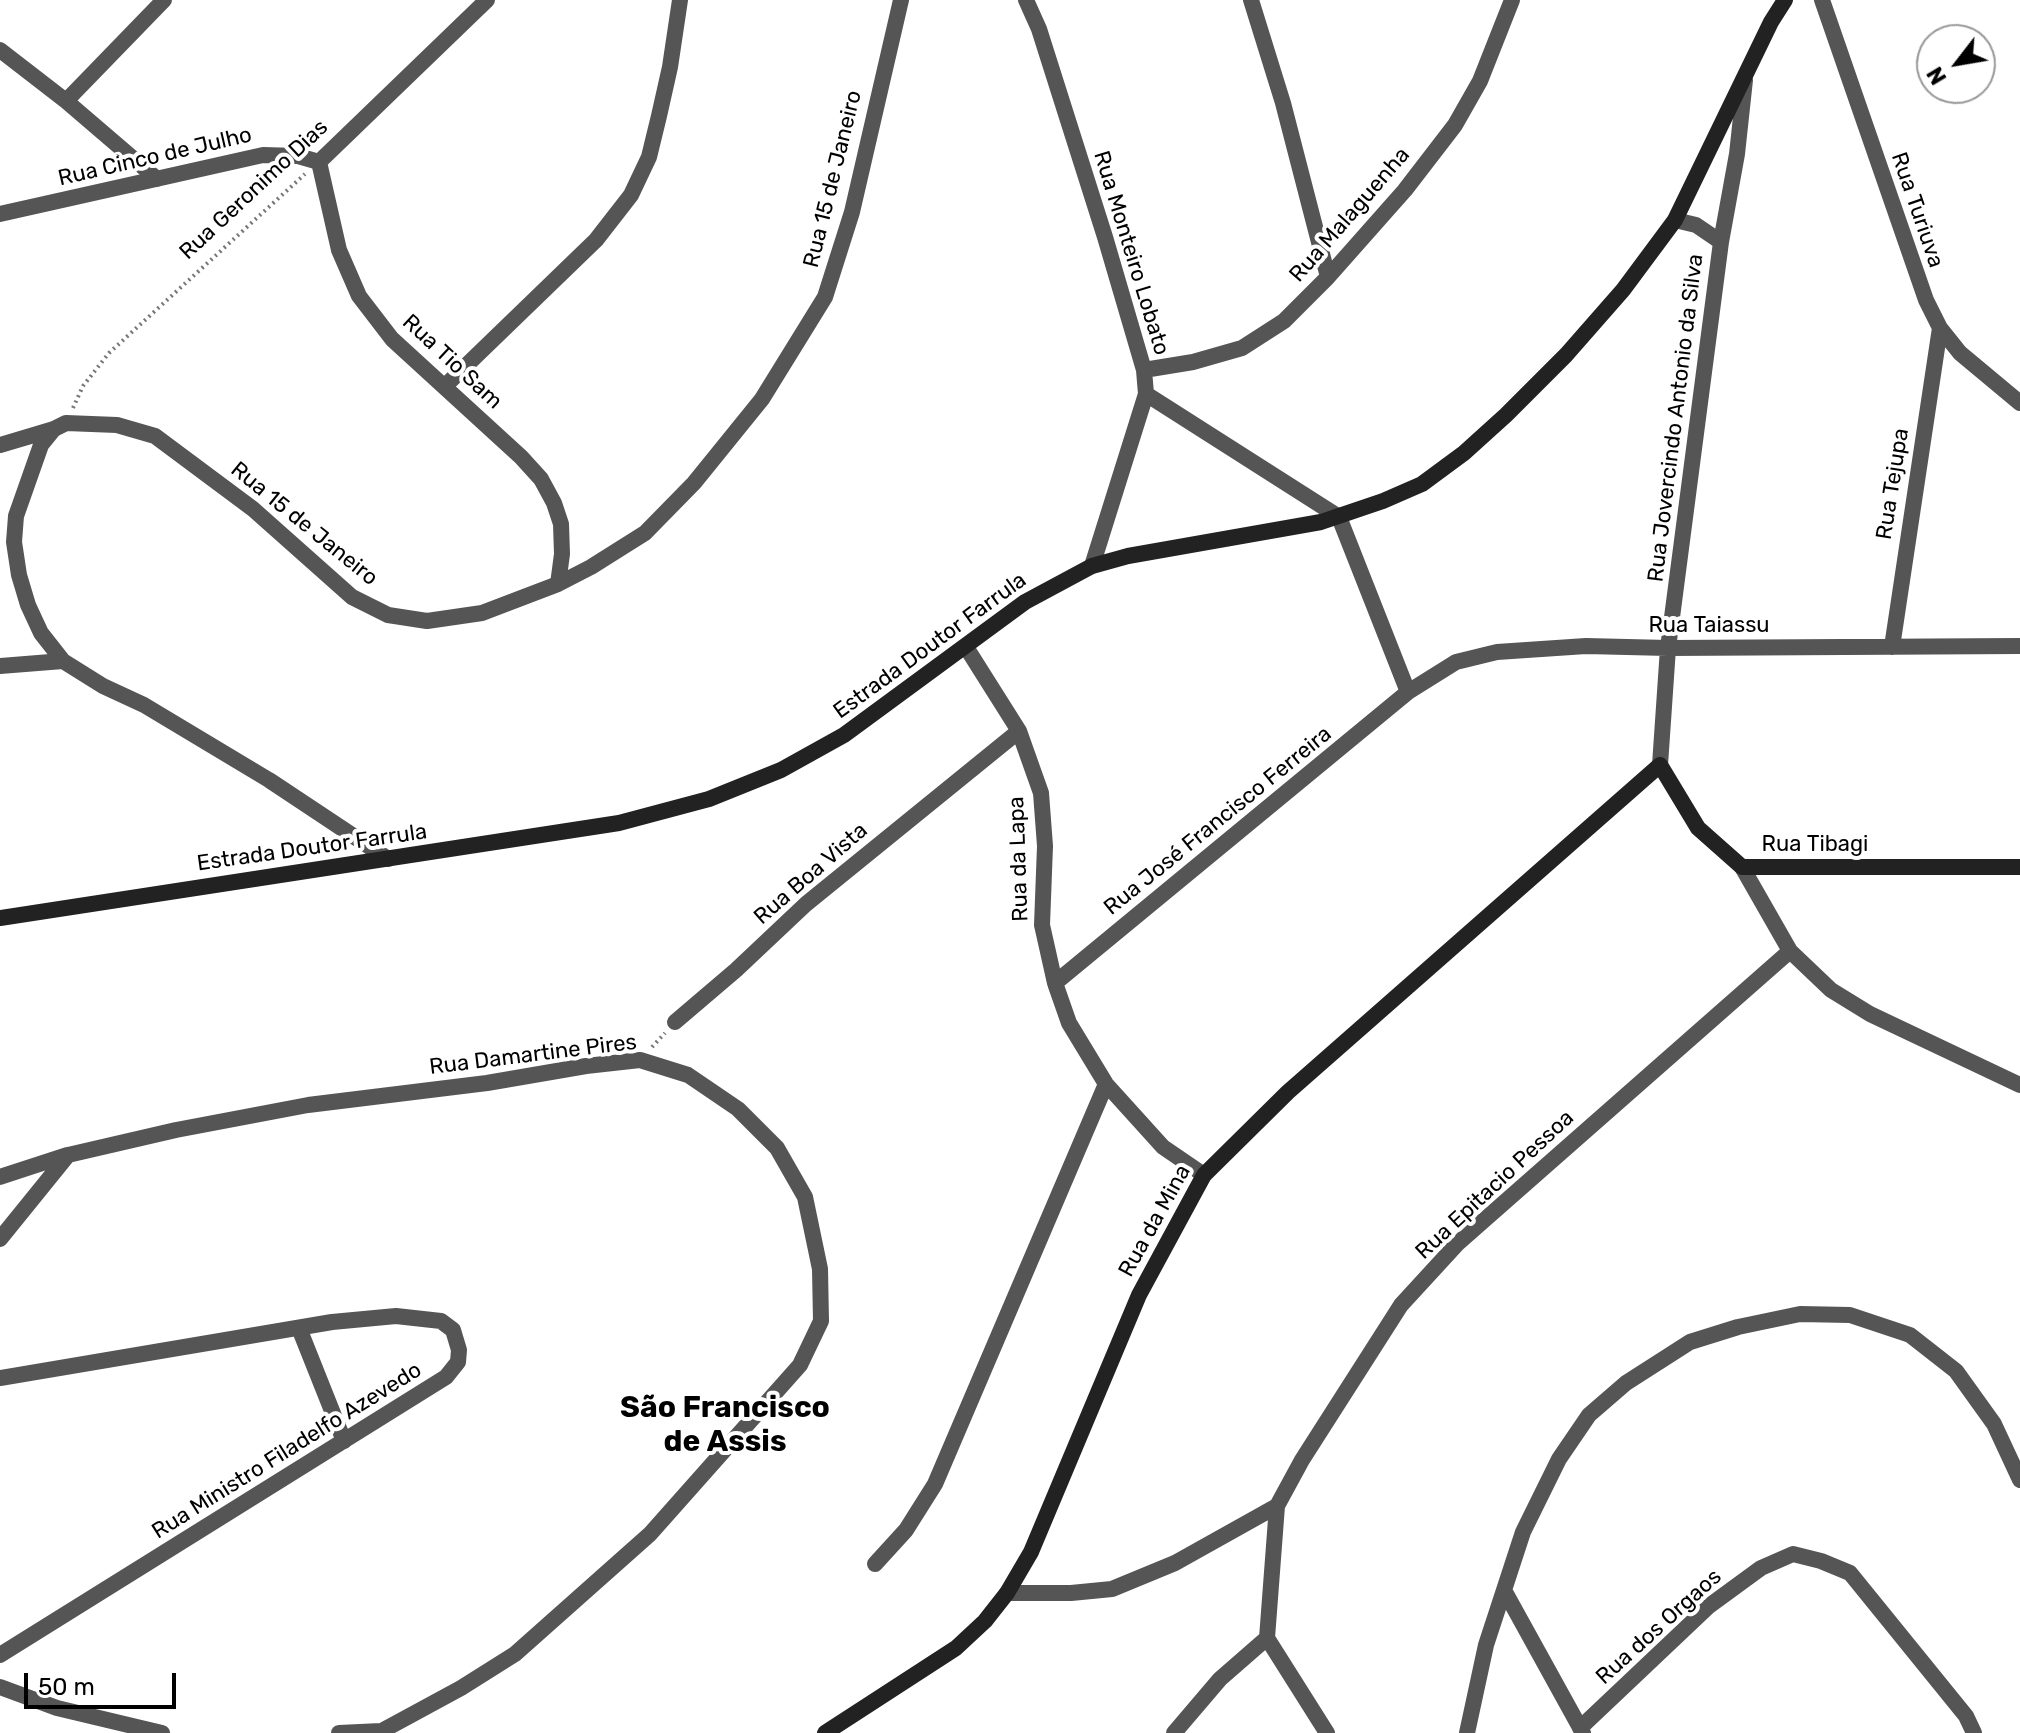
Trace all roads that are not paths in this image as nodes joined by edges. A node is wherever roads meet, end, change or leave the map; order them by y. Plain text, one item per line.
1 (164, 0) edge
2 (487, 0) edge
3 (680, 0) edge
4 (901, 0) edge
5 (1026, 0) edge
6 (1251, 0) edge
7 (1513, 0) edge
8 (1785, 0) edge
9 (1822, 0) edge
10 (0, 50) edge
11 (1745, 78) junction
12 (66, 101) junction
13 (319, 162) junction
14 (157, 179) junction
15 (0, 214) edge
16 (1675, 220) junction
17 (1721, 242) junction
18 (1328, 277) junction
19 (1940, 328) junction
20 (1144, 370) junction
21 (445, 386) junction
22 (1146, 394) junction
23 (2020, 403) edge
24 (60, 426) junction
25 (0, 445) edge
26 (1339, 517) junction
27 (1092, 566) junction
28 (558, 584) junction
29 (2020, 646) edge
30 (966, 647) junction
31 (1892, 647) junction
32 (1668, 648) junction
33 (63, 661) junction
34 (0, 666) edge
35 (1408, 692) junction
36 (1019, 731) junction
37 (1660, 765) junction
38 (388, 859) junction
39 (1742, 867) junction
40 (2020, 867) edge
41 (0, 918) edge
42 (1790, 951) junction
43 (1055, 983) junction
44 (675, 1022) road end
45 (1106, 1084) junction
46 (2020, 1085) edge
47 (68, 1155) junction
48 (1204, 1175) junction
49 (0, 1177) edge
50 (0, 1239) edge
51 (299, 1328) junction
52 (0, 1378) edge
53 (344, 1441) junction
54 (2020, 1480) edge
55 (1277, 1506) junction
56 (875, 1564) dead end
57 (1504, 1590) junction
58 (1007, 1593) junction
59 (1267, 1638) junction
60 (0, 1655) edge
61 (0, 1687) edge
62 (1582, 1730) edge
63 (380, 1732) edge
64 (162, 1733) edge
65 (339, 1733) edge
66 (825, 1733) edge
67 (1174, 1733) edge
68 (1327, 1733) edge
69 (1467, 1733) edge
70 (1974, 1733) edge

1 - 12 street
2 - 13 street, Rua Geronimo Dias
3 - 21 street
4 - 28 street, Rua 15 de Janeiro
5 - 20 street, Rua Monteiro Lobato
6 - 18 street
7 - 18 street, Rua Malaguenha
8 - 11 street, Estrada Doutor Farrula
9 - 19 street, Rua Turiuva
10 - 12 street
11 - 16 street, Estrada Doutor Farrula
11 - 17 street, Rua Jovercindo Antonio da Silva
12 - 14 street
13 - 14 street, Rua Cinco de Julho
13 - 21 street, Rua Tio Sam
14 - 15 street, Rua Cinco de Julho
16 - 17 street
16 - 26 street, Estrada Doutor Farrula
17 - 32 street, Rua Jovercindo Antonio da Silva
18 - 20 street, Rua Malaguenha
19 - 23 street, Rua Turiuva
19 - 31 street, Rua Tejupa
20 - 22 street, Rua Monteiro Lobato
21 - 28 street, Rua Tio Sam
22 - 26 street
22 - 27 street, Rua Monteiro Lobato
24 - 25 street, Rua 15 de Janeiro
24 - 28 street, Rua 15 de Janeiro
24 - 33 street
26 - 27 street, Estrada Doutor Farrula
26 - 35 street
27 - 30 street, Estrada Doutor Farrula
29 - 31 street, Rua Taiassu
30 - 36 street, Rua da Lapa
30 - 38 street, Estrada Doutor Farrula
31 - 32 street, Rua Taiassu
32 - 35 street, Rua Taiassu
32 - 37 street, Rua Jovercindo Antonio da Silva
33 - 34 street
33 - 38 street
35 - 43 street, Rua José Francisco Ferreira
36 - 43 street, Rua da Lapa
36 - 44 street, Rua Boa Vista
37 - 39 street, Rua Tibagi
37 - 48 street, Rua da Mina
38 - 41 street, Estrada Doutor Farrula
39 - 40 street, Rua Tibagi
39 - 42 street
42 - 46 street
42 - 55 street, Rua Epitacio Pessoa
43 - 45 street, Rua da Lapa
45 - 48 street, Rua da Lapa
45 - 56 street
47 - 49 street, Rua Damartine Pires
47 - 50 street
47 - 63 street, Rua Damartine Pires
48 - 58 street, Rua da Mina
51 - 52 street, Rua Ministro Filadelfo Azevedo
51 - 53 street
51 - 53 street, Rua Ministro Filadelfo Azevedo
53 - 60 street, Rua Ministro Filadelfo Azevedo
54 - 57 street
55 - 58 street
55 - 59 street, Rua Epitacio Pessoa
57 - 62 street, Rua dos Orgaos
57 - 69 street
58 - 66 street, Rua da Mina
59 - 67 street
59 - 68 street
61 - 64 street
62 - 70 street, Rua dos Orgaos
63 - 65 street

